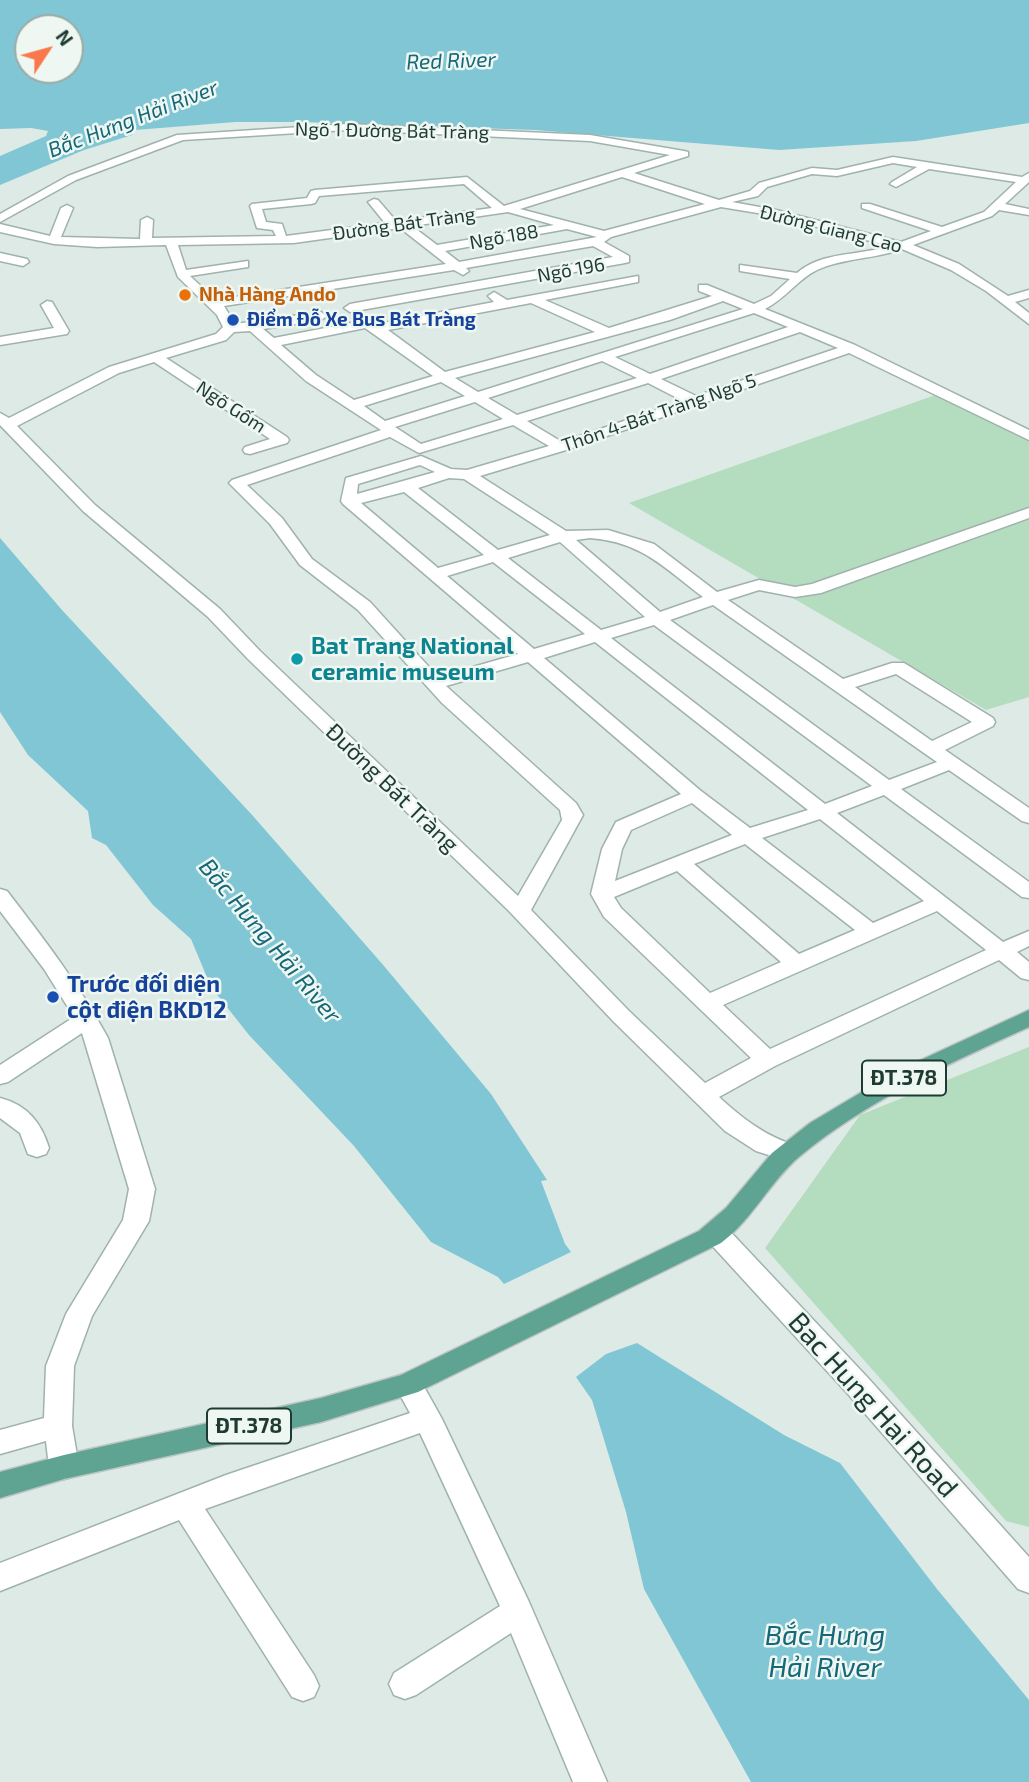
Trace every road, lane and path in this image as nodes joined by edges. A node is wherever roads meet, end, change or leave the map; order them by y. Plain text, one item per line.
1 (926, 166) junction
2 (619, 172) junction
3 (1026, 178) edge
4 (896, 184) dead end
5 (374, 202) dead end
6 (715, 203) junction
7 (866, 206) dead end
8 (998, 206) junction
9 (67, 208) dead end
10 (505, 210) junction
11 (1029, 212) edge
12 (0, 219) edge
13 (147, 220) dead end
14 (571, 226) junction
15 (0, 228) edge
16 (404, 228) junction
17 (944, 231) junction
18 (599, 238) junction
19 (53, 239) junction
20 (283, 240) junction
21 (146, 242) junction
22 (171, 242) junction
23 (904, 246) junction
24 (317, 248) dead end
25 (0, 249) edge
26 (436, 249) junction
27 (0, 257) edge
28 (23, 262) dead end
29 (244, 264) dead end
30 (458, 267) junction
31 (744, 268) dead end
32 (182, 274) junction
33 (800, 277) junction
34 (634, 279) dead end
35 (481, 286) junction
36 (703, 288) dead end
37 (1029, 294) edge
38 (722, 297) junction
39 (532, 299) junction
40 (1005, 300) junction
41 (214, 304) junction
42 (504, 304) junction
43 (47, 305) dead end
44 (350, 308) dead end
45 (755, 309) junction
46 (321, 316) dead end
47 (1029, 320) edge
48 (253, 327) junction
49 (802, 327) junction
50 (230, 328) junction
51 (377, 328) junction
52 (607, 332) junction
53 (0, 341) edge
54 (271, 343) junction
55 (557, 346) junction
56 (850, 348) junction
57 (153, 356) junction
58 (604, 357) junction
59 (93, 362) dead end
60 (586, 363) junction
61 (114, 370) junction
62 (443, 377) junction
63 (648, 379) junction
64 (477, 398) junction
65 (693, 400) junction
66 (354, 405) junction
67 (5, 420) edge
68 (514, 421) junction
69 (388, 429) junction
70 (1029, 436) edge
71 (561, 447) junction
72 (250, 450) dead end
73 (420, 455) junction
74 (448, 473) junction
75 (468, 475) junction
76 (407, 487) junction
77 (349, 501) junction
78 (1029, 513) edge
79 (561, 534) junction
80 (495, 556) junction
81 (435, 574) junction
82 (714, 598) junction
83 (657, 619) junction
84 (598, 637) junction
85 (531, 656) junction
86 (434, 684) junction
87 (841, 686) junction
88 (931, 749) junction
89 (951, 763) junction
90 (884, 788) junction
91 (694, 795) junction
92 (821, 812) junction
93 (1029, 817) edge
94 (747, 836) junction
95 (680, 863) junction
96 (1029, 892) edge
97 (602, 894) junction
98 (0, 896) edge
99 (939, 902) junction
100 (520, 911) junction
101 (871, 932) junction
102 (1029, 938) edge
103 (1002, 951) junction
104 (797, 964) junction
105 (1029, 974) edge
106 (707, 1003) junction
107 (1029, 1018) edge
108 (87, 1020) junction
109 (767, 1060) junction
110 (2, 1072) edge
111 (703, 1095) junction
112 (0, 1106) edge
113 (37, 1148) dead end
114 (788, 1152) junction
115 (716, 1233) junction
116 (420, 1379) junction
117 (428, 1419) junction
118 (58, 1426) junction
119 (0, 1442) edge
120 (64, 1467) junction
121 (0, 1485) edge
122 (185, 1504) junction
123 (0, 1577) edge
124 (1029, 1579) edge
125 (518, 1612) junction
126 (405, 1684) dead end
127 (303, 1686) dead end
128 (586, 1780) edge

1 - 3 street
1 - 4 street
1 - 6 street
2 - 6 street, Đường Giang Cao
2 - 10 street
2 - 12 street, Ngõ 1 Đường Bát Tràng
3 - 8 street
5 - 16 street
6 - 18 street
6 - 23 street, Đường Giang Cao
7 - 17 street
8 - 11 street
8 - 17 street
9 - 19 street
10 - 14 street, Đường Bát Tràng
10 - 16 street, Đường Bát Tràng
10 - 20 street
13 - 21 street
14 - 18 street, Đường Bát Tràng
14 - 26 street, Ngõ 188
15 - 19 street, Đường Bát Tràng
16 - 20 street, Đường Bát Tràng
16 - 24 street
16 - 26 street
17 - 23 street
18 - 30 street
18 - 35 street, Ngõ 196
19 - 21 street, Đường Bát Tràng
19 - 25 street
20 - 22 street, Đường Bát Tràng
21 - 22 street, Đường Bát Tràng
22 - 32 street
23 - 33 street
23 - 40 street, Đường Giang Cao
26 - 30 street
27 - 28 street
29 - 32 street
30 - 35 street
30 - 41 street
31 - 33 street
32 - 41 street
33 - 45 street
34 - 39 street
35 - 42 street
35 - 44 street
36 - 38 street
37 - 40 street
38 - 45 street
38 - 52 street
39 - 42 street
39 - 52 street
40 - 47 street, Đường Giang Cao
41 - 50 street
42 - 51 street
43 - 53 street
45 - 49 street
45 - 58 street
46 - 48 street
48 - 50 street
48 - 54 street
49 - 56 street
49 - 63 street
50 - 57 street
51 - 54 street
51 - 62 street
52 - 55 street
54 - 66 street
55 - 60 street
55 - 62 street
56 - 65 street, Thôn 4-Bát Tràng Ngõ 5
56 - 70 street
57 - 61 street
57 - 72 street, Ngõ Gốm
58 - 60 street
58 - 63 street
59 - 61 street
60 - 64 street
61 - 67 street
62 - 64 street
62 - 66 street
63 - 65 street
63 - 68 street
64 - 68 street
64 - 69 street
65 - 71 street, Thôn 4-Bát Tràng Ngõ 5
66 - 69 street
67 - 100 street, Đường Bát Tràng
68 - 71 street
68 - 73 street
69 - 73 street
69 - 86 street
71 - 75 street, Thôn 4-Bát Tràng Ngõ 5
73 - 74 street
73 - 77 street
74 - 75 street
74 - 76 street
75 - 79 street
76 - 77 street
76 - 80 street
77 - 81 street
78 - 82 street
79 - 80 street
79 - 82 street
79 - 83 street
80 - 81 street
80 - 84 street
81 - 85 street
82 - 83 street
82 - 87 street
83 - 84 street
83 - 90 street
84 - 85 street
84 - 92 street
85 - 86 street
85 - 91 street
86 - 100 street
87 - 88 street
87 - 88 street
88 - 89 street
89 - 90 street
89 - 93 street
90 - 92 street
90 - 96 street
91 - 94 street
91 - 97 street
92 - 94 street
92 - 99 street
94 - 95 street
94 - 101 street
95 - 97 street
95 - 104 street
97 - 106 street
98 - 108 street
99 - 101 street
99 - 103 street
100 - 111 street, Đường Bát Tràng
101 - 104 street
102 - 103 street
103 - 105 street
103 - 109 street
104 - 106 street
106 - 109 street
107 - 114 main road, ĐT.378
108 - 110 street
108 - 118 street
109 - 111 street
111 - 114 street, Đường Bát Tràng
112 - 113 street
114 - 115 main road, ĐT.378
115 - 116 main road, ĐT.378
115 - 124 street, Bac Hung Hai Road
116 - 117 street
116 - 120 main road, ĐT.378
117 - 122 street
117 - 125 street
118 - 119 street
118 - 120 street
120 - 121 main road, ĐT.378
122 - 123 street
122 - 127 street
125 - 126 street
125 - 128 street

